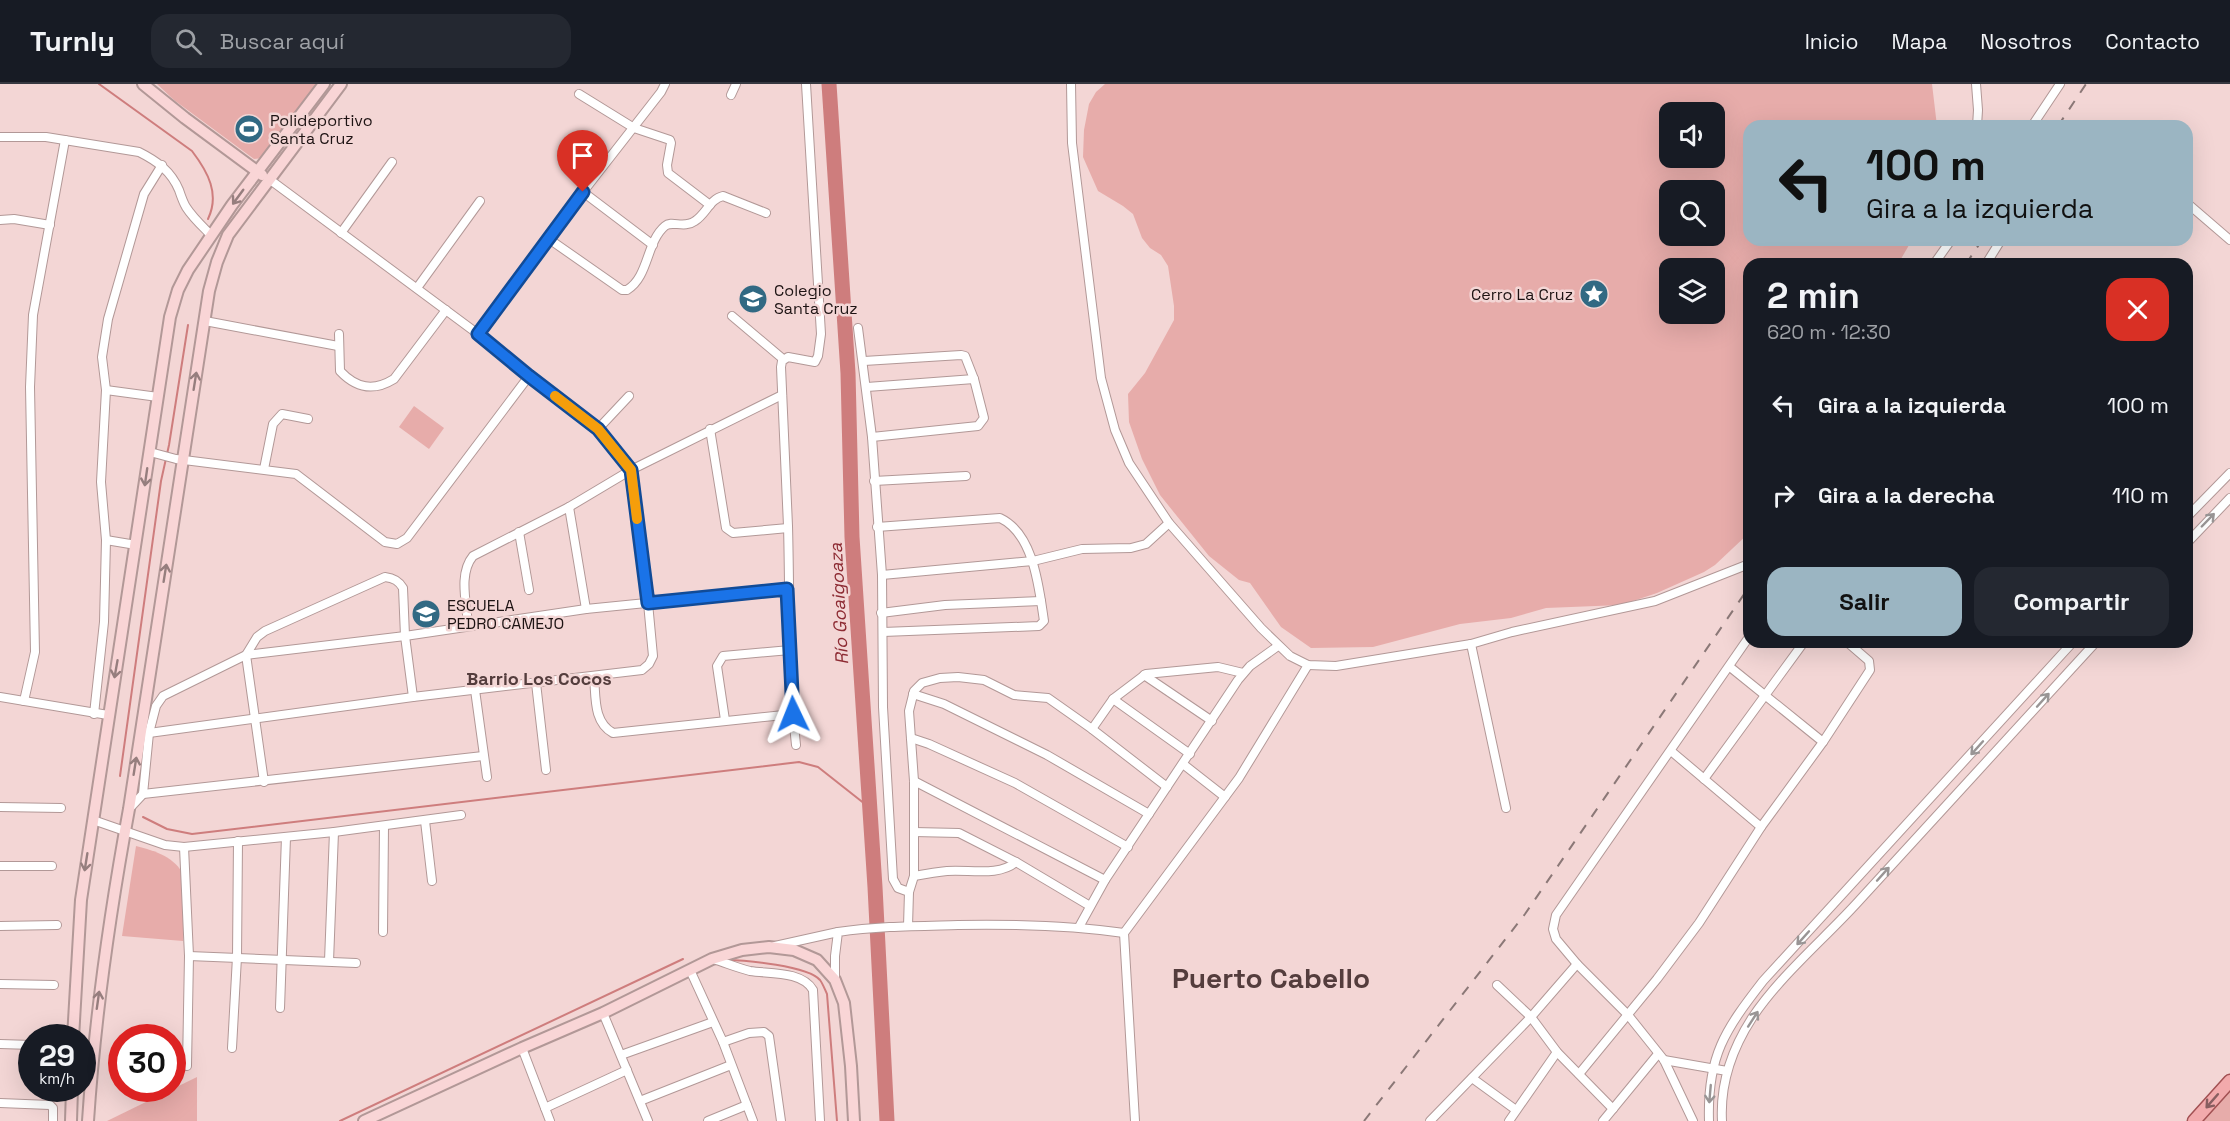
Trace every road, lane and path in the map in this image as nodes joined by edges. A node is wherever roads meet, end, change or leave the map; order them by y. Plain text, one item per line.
1 (143, 84) edge
2 (324, 84) edge
3 (341, 84) edge
4 (665, 84) edge
5 (736, 84) edge
6 (806, 84) edge
7 (1071, 84) edge
8 (1976, 84) edge
9 (2060, 84) edge
10 (579, 94) dead end
11 (731, 95) dead end
12 (1977, 120) edge
13 (2036, 120) edge
14 (634, 128) junction
15 (0, 137) edge
16 (65, 140) junction
17 (392, 162) dead end
18 (162, 165) junction
19 (257, 171) junction
20 (269, 179) junction
21 (583, 192) junction
22 (480, 201) dead end
23 (710, 205) junction
24 (2193, 208) edge
25 (765, 213) dead end
26 (0, 220) edge
27 (50, 225) junction
28 (341, 233) junction
29 (211, 235) junction
30 (2228, 236) edge
31 (549, 239) junction
32 (653, 245) junction
33 (417, 288) junction
34 (446, 310) junction
35 (732, 316) dead end
36 (205, 321) junction
37 (858, 328) dead end
38 (339, 334) dead end
39 (478, 334) junction
40 (338, 346) junction
41 (783, 359) junction
42 (864, 361) junction
43 (529, 376) junction
44 (974, 380) junction
45 (867, 387) junction
46 (106, 390) junction
47 (782, 395) junction
48 (628, 396) dead end
49 (158, 397) junction
50 (308, 419) dead end
51 (598, 429) junction
52 (710, 429) junction
53 (872, 437) junction
54 (153, 454) junction
55 (179, 459) junction
56 (264, 469) junction
57 (631, 470) junction
58 (2230, 473) edge
59 (966, 476) dead end
60 (874, 481) junction
61 (2230, 498) edge
62 (569, 507) junction
63 (2193, 511) edge
64 (1169, 524) junction
65 (877, 527) junction
66 (788, 528) junction
67 (519, 532) junction
68 (2193, 537) edge
69 (106, 540) junction
70 (136, 545) junction
71 (1033, 561) junction
72 (1743, 566) edge
73 (882, 574) junction
74 (787, 589) junction
75 (529, 590) dead end
76 (1041, 601) junction
77 (648, 603) junction
78 (586, 609) junction
79 (881, 613) junction
80 (468, 626) junction
81 (883, 632) junction
82 (405, 636) junction
83 (1472, 644) junction
84 (1278, 646) junction
85 (1743, 646) edge
86 (1800, 648) edge
87 (1853, 648) edge
88 (2067, 648) edge
89 (2091, 648) edge
90 (790, 650) junction
91 (246, 655) junction
92 (1308, 665) junction
93 (1730, 667) junction
94 (1243, 674) junction
95 (1144, 675) junction
96 (594, 677) junction
97 (536, 683) junction
98 (475, 690) junction
99 (913, 694) junction
100 (1765, 695) junction
101 (0, 697) edge
102 (413, 698) junction
103 (1113, 699) junction
104 (24, 701) junction
105 (2013, 707) junction
106 (94, 714) junction
107 (793, 714) junction
108 (108, 716) junction
109 (2026, 719) junction
110 (255, 720) junction
111 (725, 720) junction
112 (1212, 721) junction
113 (1092, 729) junction
114 (1992, 731) junction
115 (149, 733) junction
116 (911, 738) junction
117 (1823, 742) junction
118 (2005, 742) junction
119 (796, 745) dead end
120 (1671, 751) junction
121 (1190, 754) junction
122 (483, 756) junction
123 (1182, 764) junction
124 (546, 770) dead end
125 (487, 777) dead end
126 (1704, 779) junction
127 (914, 781) junction
128 (264, 782) junction
129 (1167, 787) junction
130 (143, 794) junction
131 (1225, 797) junction
132 (0, 807) edge
133 (61, 808) dead end
134 (1506, 808) dead end
135 (129, 809) junction
136 (1149, 814) junction
137 (462, 815) dead end
138 (93, 820) junction
139 (425, 820) junction
140 (384, 826) junction
141 (1761, 827) junction
142 (125, 831) junction
143 (334, 832) junction
144 (914, 832) junction
145 (286, 837) junction
146 (238, 841) junction
147 (1890, 844) junction
148 (184, 847) junction
149 (1128, 847) junction
150 (1903, 853) junction
151 (1016, 862) junction
152 (0, 866) edge
153 (52, 866) dead end
154 (914, 876) junction
155 (1105, 880) junction
156 (432, 881) dead end
157 (909, 892) junction
158 (1090, 906) junction
159 (1819, 919) junction
160 (57, 925) dead end
161 (0, 926) edge
162 (908, 926) junction
163 (1079, 927) junction
164 (1832, 930) junction
165 (383, 932) dead end
166 (838, 932) junction
167 (1124, 933) junction
168 (769, 947) junction
169 (189, 956) junction
170 (237, 957) junction
171 (283, 958) junction
172 (712, 959) junction
173 (329, 961) junction
174 (356, 963) dead end
175 (1577, 964) junction
176 (690, 970) junction
177 (836, 980) junction
178 (0, 984) edge
179 (54, 985) dead end
180 (1497, 985) dead end
181 (280, 1008) dead end
182 (603, 1013) junction
183 (1628, 1015) junction
184 (1531, 1017) junction
185 (713, 1022) junction
186 (74, 1024) edge
187 (723, 1042) junction
188 (0, 1044) edge
189 (18, 1045) edge
190 (232, 1048) dead end
191 (522, 1048) junction
192 (1557, 1052) junction
193 (1658, 1053) junction
194 (621, 1054) junction
195 (1664, 1059) junction
196 (731, 1065) junction
197 (187, 1066) dead end
198 (1712, 1068) junction
199 (627, 1070) junction
200 (1727, 1071) junction
201 (1579, 1074) junction
202 (1472, 1078) junction
203 (2230, 1080) edge
204 (640, 1101) junction
205 (72, 1102) edge
206 (0, 1103) edge
207 (747, 1105) junction
208 (545, 1108) junction
209 (1613, 1109) junction
210 (1516, 1110) junction
211 (53, 1121) edge
212 (71, 1121) edge
213 (88, 1121) edge
214 (364, 1121) edge
215 (550, 1121) edge
216 (648, 1121) edge
217 (708, 1121) edge
218 (753, 1121) edge
219 (781, 1121) edge
220 (820, 1121) edge
221 (854, 1121) edge
222 (1135, 1121) edge
223 (1430, 1121) edge
224 (1509, 1121) edge
225 (1603, 1121) edge
226 (1693, 1121) edge
227 (1709, 1121) edge
228 (1722, 1121) edge
229 (2194, 1121) edge

1 - 19 main road
2 - 19 main road
3 - 20 main road
4 - 14 street
5 - 11 street
6 - 41 street
7 - 64 street
8 - 12 street
9 - 13 street
10 - 14 street
14 - 21 street
14 - 23 street
15 - 16 street
16 - 18 street
16 - 27 street
17 - 28 street
18 - 29 street
18 - 46 street
19 - 20 main road
19 -> 29 main road
20 - 28 street
20 - 36 main road
21 - 31 street
21 - 32 street
22 - 33 street
23 - 25 street
23 - 32 street
24 - 30 street
26 - 27 street
27 - 104 street
28 - 33 street
29 - 49 main road
31 - 32 street
31 - 39 street
33 - 34 street
34 - 39 street
34 - 40 street
35 - 41 street
36 - 40 street
55 -> 36 main road
37 - 42 street
38 - 40 street
39 - 43 street
41 - 47 street
42 - 44 street
42 - 45 street
43 - 51 street
43 - 56 street
44 - 45 street
44 - 53 street
45 - 53 street
46 - 49 street
46 - 69 street
47 - 52 street
47 - 66 street
48 - 51 street
49 - 54 main road
50 - 56 street
51 - 57 street
52 - 57 street
52 - 66 street
53 - 60 street
54 - 55 street
54 -> 70 main road
55 - 56 street
135 -> 55 main road
57 - 62 street
57 - 77 street
58 - 63 street
59 - 60 street
60 - 65 street
68 -> 61 street
62 - 67 street
62 - 78 street
64 - 71 street
64 - 84 street
65 - 71 street
65 - 73 street
66 - 74 street
67 - 75 street
67 - 80 street
69 - 70 street
69 - 106 street
70 -> 108 main road
71 - 73 street
71 - 76 street
72 - 83 street
73 - 79 street
74 - 77 street
74 - 90 street
76 - 79 street
76 - 81 street
77 - 78 street
77 - 96 street
78 - 80 street
79 - 81 street
80 - 82 street
81 - 157 street
82 - 91 street
82 - 91 street
82 - 102 street
83 - 92 street
83 - 134 street
84 - 92 street
84 - 94 street
85 - 93 street
86 - 100 street
87 - 117 street
88 - 105 street
109 -> 89 street
90 - 107 street
90 - 111 street
91 - 110 street
91 - 115 street
92 - 131 street
93 - 100 street
93 - 120 street
94 - 95 street
94 - 112 street
95 - 103 street
95 - 112 street
96 - 97 street
96 - 111 street
97 - 98 street
97 - 124 street
98 - 102 street
98 - 122 street
99 - 113 street
99 - 116 street
99 - 136 street
100 - 117 street
100 - 126 street
101 - 104 street
102 - 110 street
103 - 113 street
103 - 121 street
104 - 106 street
105 - 109 street
105 - 114 street
106 - 108 street
107 - 111 street
107 - 119 street
108 - 138 main road
109 - 118 street
110 - 115 street
110 - 128 street
112 - 121 street
113 - 129 street
114 - 118 street
114 -> 147 street
115 - 130 street
116 - 127 street
116 - 149 street
117 - 141 street
118 - 150 street
120 - 126 street
120 - 175 street
121 - 123 street
122 - 125 street
122 - 128 street
123 - 129 street
123 - 131 street
126 - 141 street
127 - 144 street
127 - 155 street
128 - 130 street
129 - 136 street
130 - 135 street
131 - 167 street
132 - 133 street
135 - 142 main road
136 - 149 street
137 - 139 street
138 - 142 street
138 -> 186 main road
139 - 140 street
139 - 156 street
140 - 143 street
140 - 165 street
141 - 183 street
142 - 148 street
213 -> 142 main road
143 - 145 street
143 - 173 street
144 - 151 street
144 - 154 street
145 - 146 street
145 - 171 street
146 - 148 street
146 - 170 street
147 - 150 street
147 - 159 street
148 - 169 street
149 - 155 street
164 -> 150 street
151 - 154 street
151 - 158 street
152 - 153 street
154 - 157 street
155 - 158 street
157 - 162 street
158 - 163 street
159 - 164 street
159 -> 198 street
160 - 161 street
162 - 163 street
162 - 166 street
163 - 167 street
200 -> 164 street
166 - 168 street
166 - 177 street
167 - 222 street
168 - 172 main road
168 - 177 main road
169 - 170 street
169 - 197 street
170 - 171 street
170 - 190 street
171 - 173 street
171 - 181 street
172 - 176 main road
172 - 220 street
173 - 174 street
175 - 183 street
175 - 184 street
176 - 182 main road
176 - 185 street
177 - 221 main road
178 - 179 street
180 - 184 street
182 - 191 main road
182 - 194 street
183 - 193 street
183 - 201 street
184 - 192 street
184 - 202 street
185 - 187 street
185 - 194 street
187 - 196 street
187 - 219 street
188 - 189 street
191 - 208 street
191 - 214 main road
192 - 201 street
192 - 210 street
193 - 195 street
193 - 209 street
194 - 199 street
195 - 198 street
195 - 226 street
196 - 204 street
196 - 207 street
198 - 200 street
198 -> 227 street
199 - 204 street
199 - 208 street
200 - 228 street
201 - 209 street
202 - 210 street
202 - 223 street
203 -> 229 main road
204 - 216 street
205 - 212 main road
206 - 211 street
207 - 217 street
207 - 218 street
208 - 215 street
209 - 225 street
210 - 224 street

